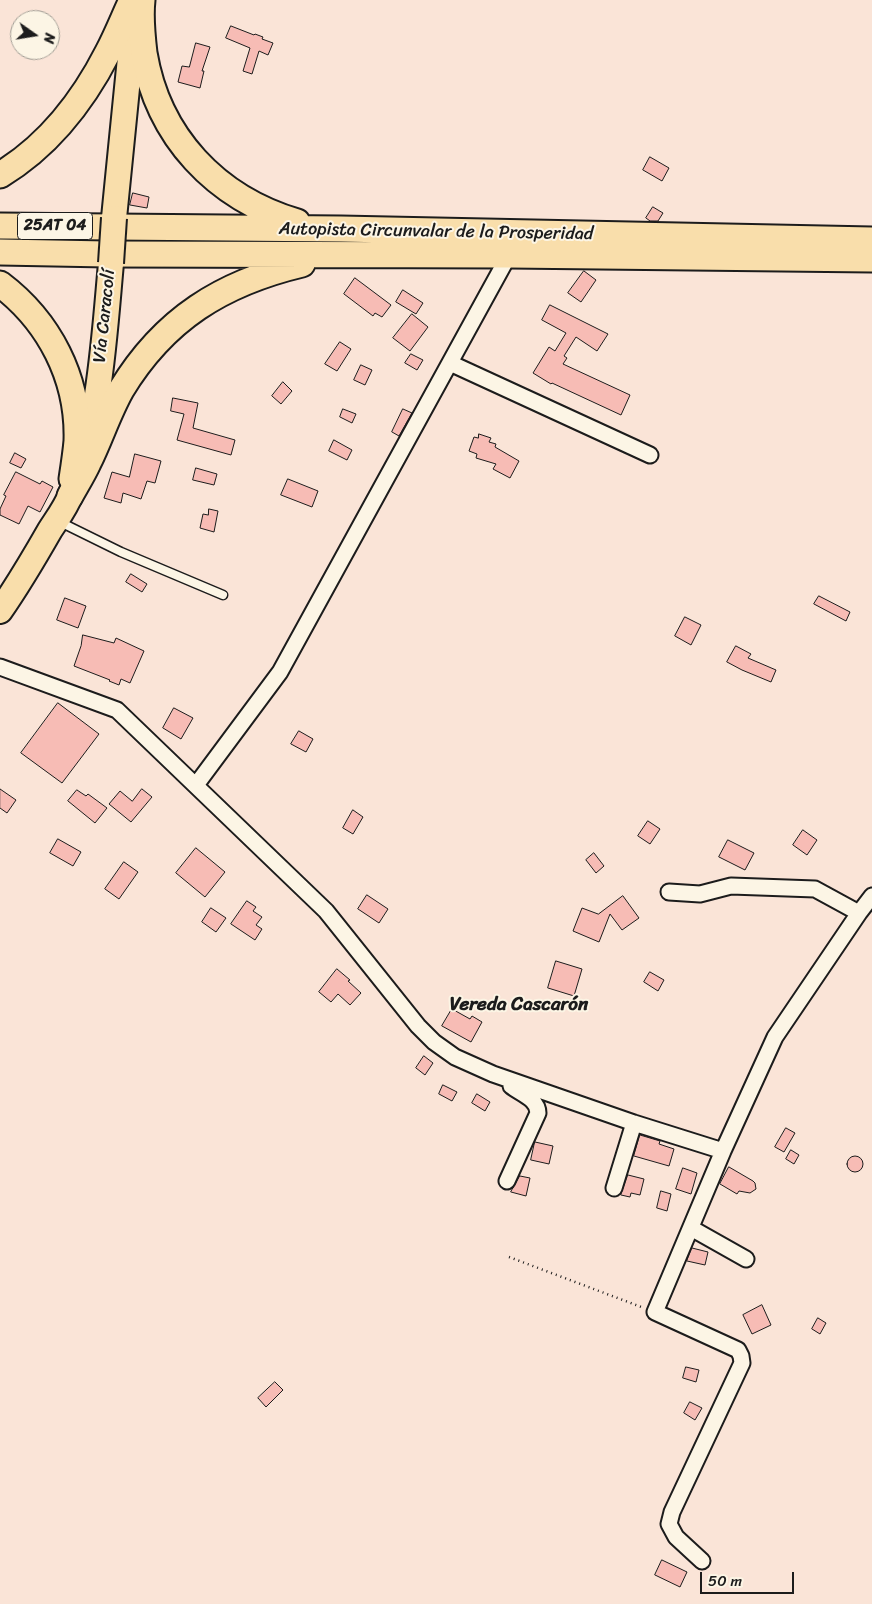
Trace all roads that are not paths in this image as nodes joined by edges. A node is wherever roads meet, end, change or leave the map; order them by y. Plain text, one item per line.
1 (132, 0) edge
2 (141, 0) edge
3 (0, 175) edge
4 (0, 226) edge
5 (341, 229) junction
6 (872, 240) edge
7 (0, 252) edge
8 (433, 254) junction
9 (509, 255) junction
10 (872, 259) edge
11 (0, 284) edge
12 (450, 364) junction
13 (650, 455) dead end
14 (70, 496) junction
15 (56, 520) junction
16 (223, 595) dead end
17 (0, 611) edge
18 (0, 667) edge
19 (196, 786) junction
20 (669, 892) dead end
21 (872, 896) edge
22 (858, 913) junction
23 (493, 1074) junction
24 (634, 1123) junction
25 (723, 1151) junction
26 (507, 1181) dead end
27 (614, 1188) dead end
28 (691, 1228) junction
29 (746, 1258) dead end
30 (702, 1561) dead end

1 - 3 highway
2 - 5 highway
2 - 14 main road, Vía Caracolí, bridge
4 - 5 highway, Autopista Circunvalar de la Prosperidad / 25AT 04
5 - 6 highway, Autopista Circunvalar de la Prosperidad
7 - 8 highway, Autopista Circunvalar de la Prosperidad / 25AT 04
8 - 9 highway, Autopista Circunvalar de la Prosperidad
8 - 14 highway
9 - 10 highway, Autopista Circunvalar de la Prosperidad
9 - 12 street
11 - 14 highway
12 - 13 street
12 - 19 street
14 - 15 main road, Vía Caracolí
15 - 16 lane
15 - 17 main road, Vía Caracolí
18 - 19 street
19 - 23 street
20 - 22 street
21 - 22 street
22 - 25 street
23 - 24 street
23 - 26 street
24 - 25 street
24 - 27 street
25 - 28 street
28 - 29 street
28 - 30 street

